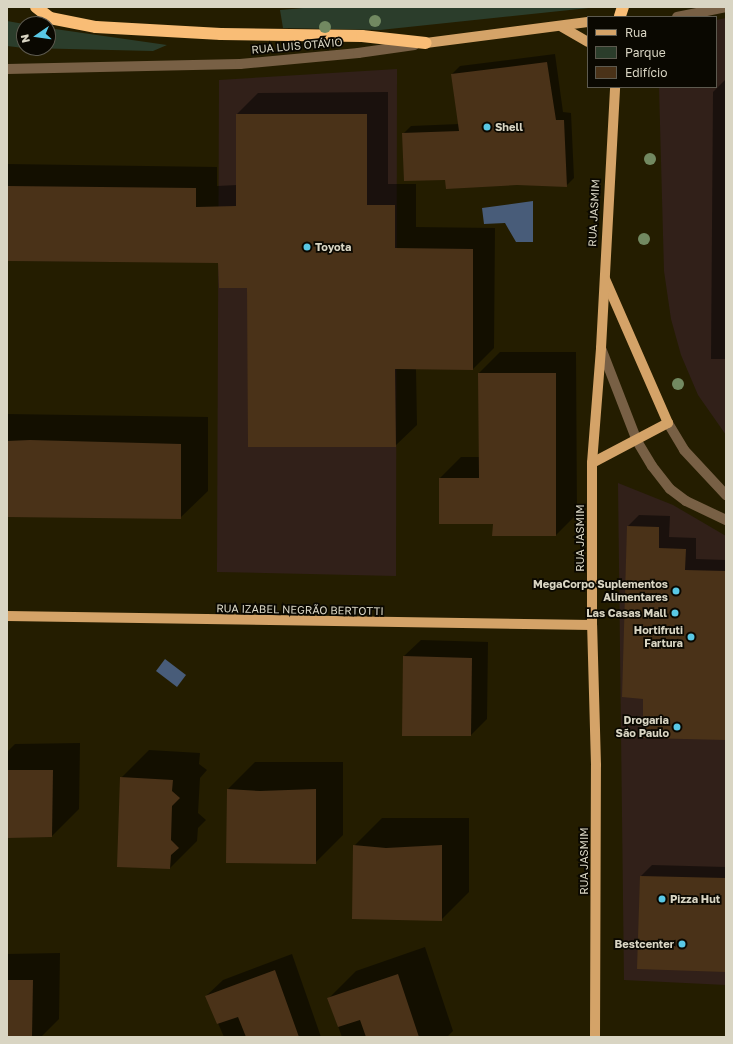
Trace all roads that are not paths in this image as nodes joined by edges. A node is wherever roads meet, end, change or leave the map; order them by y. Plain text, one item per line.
1 (36, 7) edge
2 (726, 7) edge
3 (682, 16) edge
4 (587, 22) edge
5 (562, 26) junction
6 (587, 41) edge
7 (426, 43) junction
8 (7, 69) edge
9 (610, 88) edge
10 (615, 88) edge
11 (612, 98) junction
12 (603, 276) junction
13 (601, 348) junction
14 (668, 423) junction
15 (637, 441) junction
16 (592, 463) junction
17 (726, 495) edge
18 (726, 520) edge
19 (7, 616) edge
20 (592, 625) junction
21 (595, 1037) edge

1 - 7 highway
2 - 3 street
4 - 5 main road, RUA LUIS OTÁVIO
5 - 6 main road
5 - 7 main road, RUA LUIS OTÁVIO
7 - 8 street, RUA LUIS OTÁVIO
9 - 11 main road
10 - 11 main road, RUA JASMIM
11 - 12 main road, RUA JASMIM
12 - 13 main road, RUA JASMIM
12 - 14 main road
13 - 15 street
13 - 16 main road, RUA JASMIM
14 - 15 main road
14 - 17 street
15 - 16 main road
15 - 18 street
16 - 20 main road, RUA JASMIM
19 - 20 main road, RUA IZABEL NEGRÃO BERTOTTI
20 - 21 main road, RUA JASMIM

